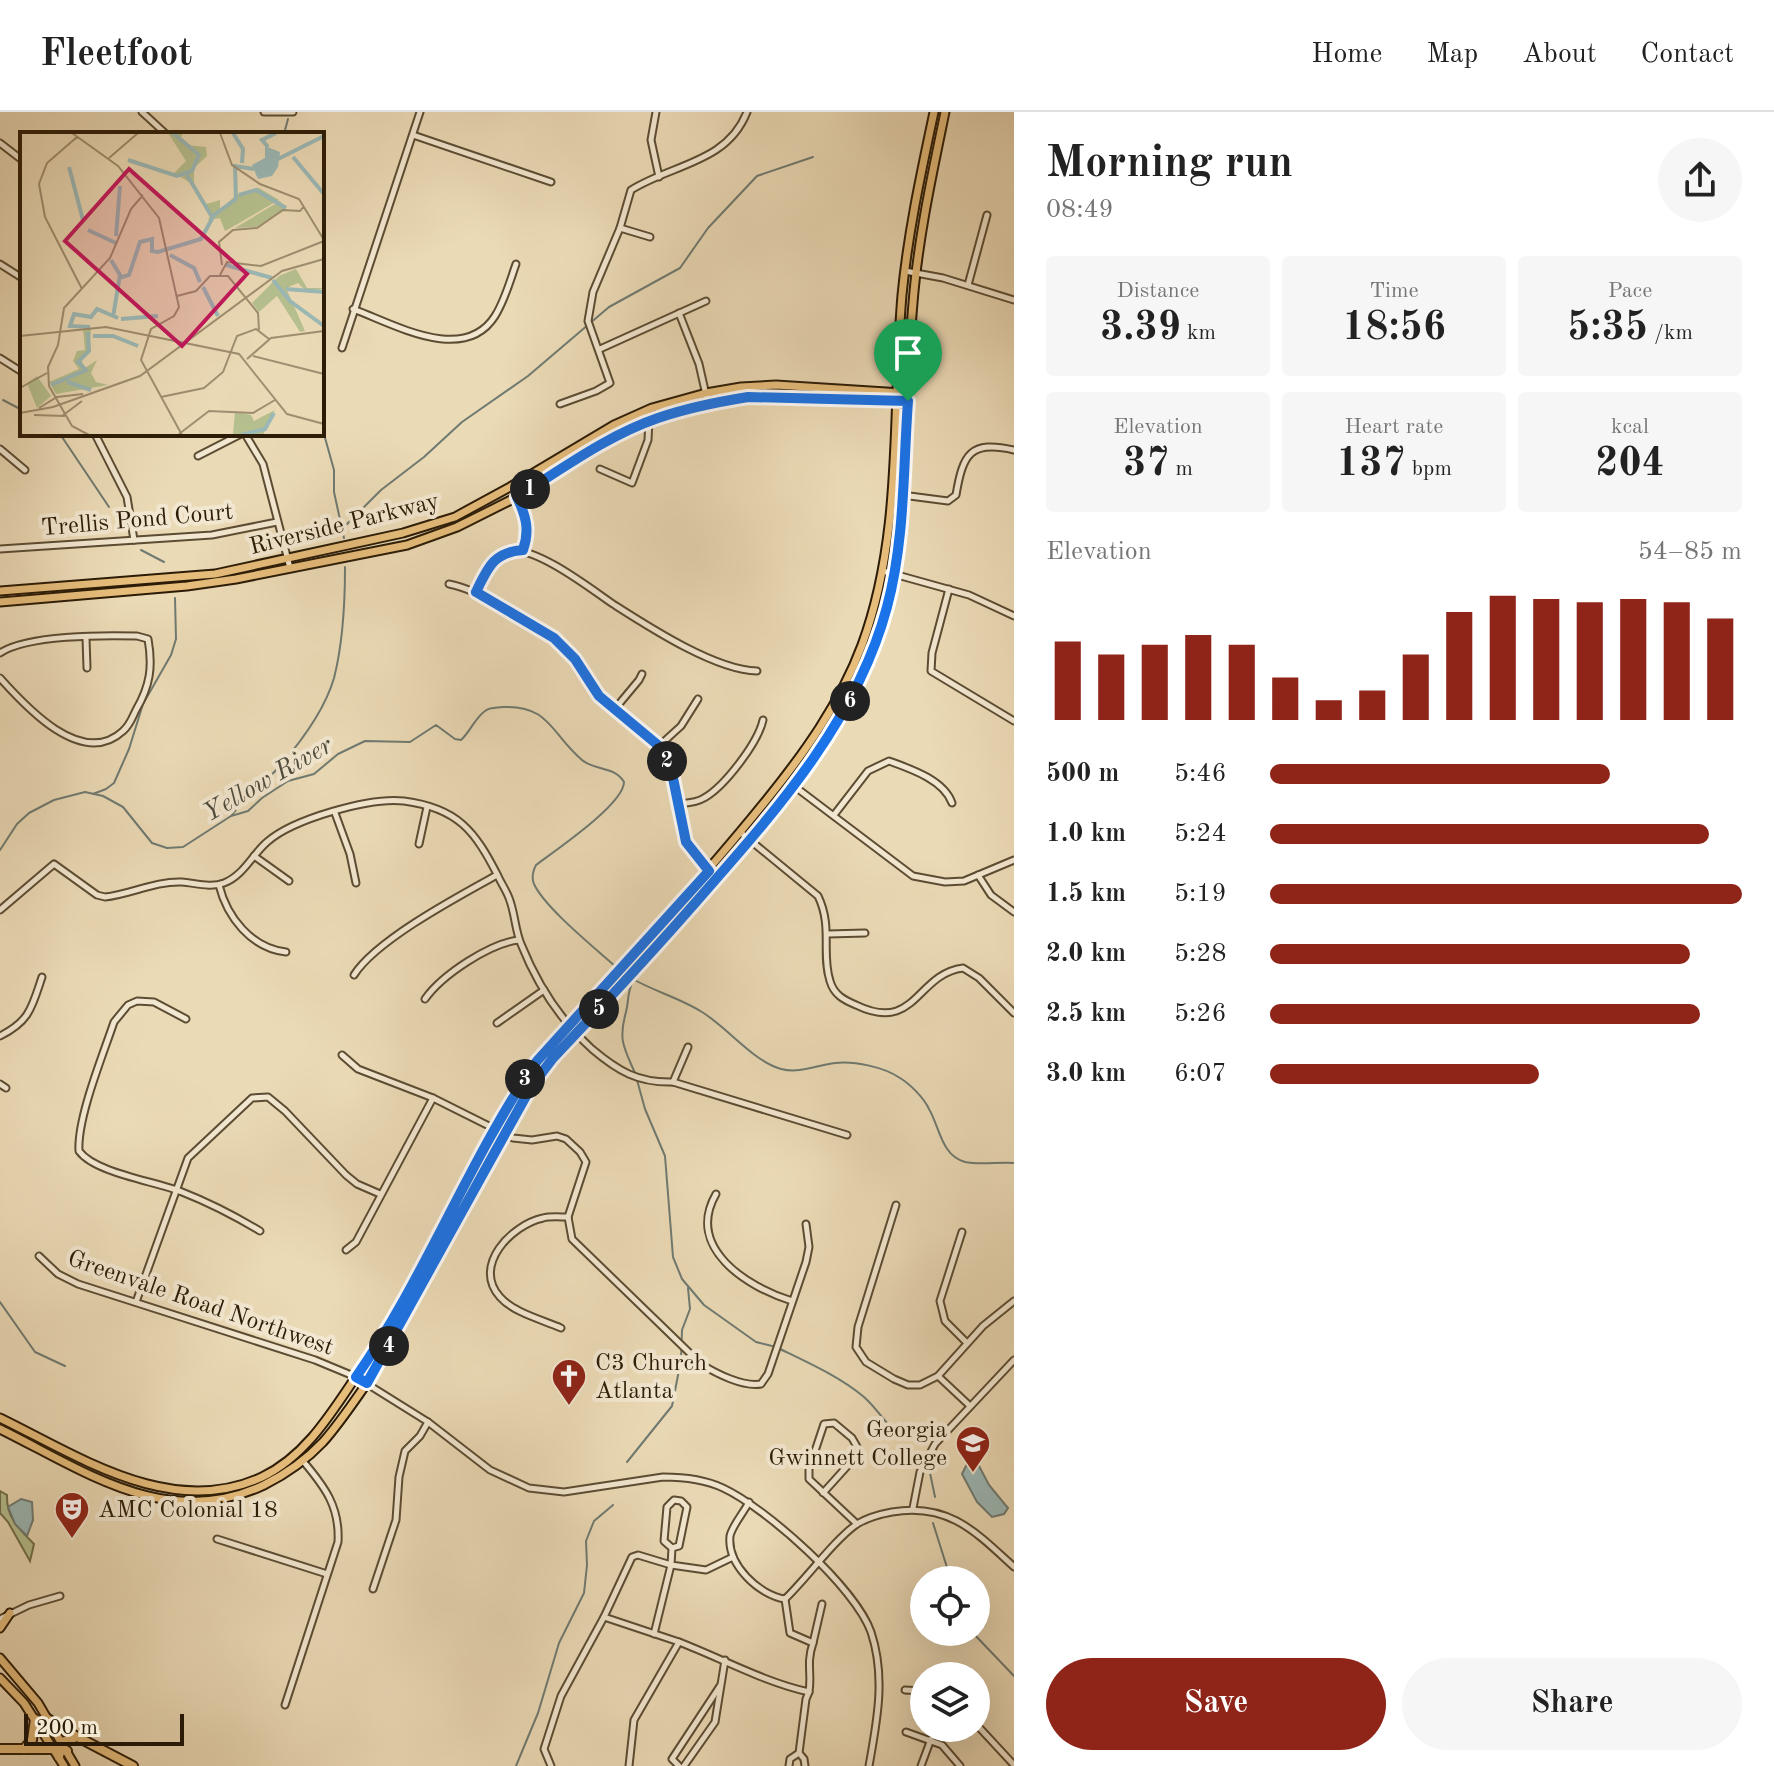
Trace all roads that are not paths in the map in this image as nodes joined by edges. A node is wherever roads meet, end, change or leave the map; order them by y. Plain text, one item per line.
1 (142, 112) edge
2 (264, 112) edge
3 (293, 112) edge
4 (420, 112) edge
5 (656, 112) edge
6 (747, 112) edge
7 (934, 112) edge
8 (945, 112) edge
9 (164, 132) edge
10 (413, 135) junction
11 (0, 143) edge
12 (20, 158) edge
13 (659, 177) junction
14 (551, 182) dead end
15 (987, 215) dead end
16 (620, 228) junction
17 (650, 237) dead end
18 (0, 264) edge
19 (516, 264) dead end
20 (905, 271) junction
21 (917, 274) junction
22 (20, 277) edge
23 (968, 285) junction
24 (1014, 300) edge
25 (706, 301) dead end
26 (353, 309) junction
27 (679, 313) junction
28 (342, 348) dead end
29 (600, 349) junction
30 (0, 358) edge
31 (899, 366) junction
32 (20, 371) edge
33 (706, 393) junction
34 (872, 396) junction
35 (897, 397) junction
36 (908, 397) junction
37 (708, 403) junction
38 (560, 404) dead end
39 (649, 421) junction
40 (630, 430) junction
41 (895, 431) junction
42 (98, 436) edge
43 (239, 436) edge
44 (244, 436) edge
45 (648, 440) junction
46 (0, 449) edge
47 (1014, 450) edge
48 (198, 456) dead end
49 (600, 469) dead end
50 (25, 470) dead end
51 (902, 495) junction
52 (517, 497) junction
53 (277, 522) junction
54 (134, 540) junction
55 (0, 549) edge
56 (523, 550) junction
57 (287, 559) junction
58 (290, 568) junction
59 (883, 571) junction
60 (895, 575) junction
61 (449, 584) dead end
62 (949, 589) junction
63 (0, 591) edge
64 (476, 592) junction
65 (0, 602) edge
66 (1014, 616) edge
67 (86, 638) junction
68 (0, 653) edge
69 (87, 668) dead end
70 (757, 671) dead end
71 (642, 674) dead end
72 (0, 678) edge
73 (698, 699) dead end
74 (614, 710) junction
75 (763, 720) dead end
76 (1014, 721) edge
77 (659, 746) junction
78 (793, 785) junction
79 (952, 803) dead end
80 (678, 804) junction
81 (427, 807) junction
82 (335, 813) junction
83 (834, 815) junction
84 (740, 832) junction
85 (751, 840) junction
86 (419, 844) dead end
87 (254, 856) junction
88 (1014, 860) edge
89 (709, 871) junction
90 (497, 875) junction
91 (978, 875) junction
92 (289, 881) dead end
93 (356, 883) dead end
94 (219, 885) junction
95 (0, 910) edge
96 (1014, 912) edge
97 (865, 933) dead end
98 (828, 934) junction
99 (519, 940) junction
100 (286, 952) dead end
101 (354, 975) dead end
102 (42, 977) dead end
103 (544, 990) junction
104 (425, 999) dead end
105 (1014, 1013) edge
106 (186, 1019) dead end
107 (497, 1023) dead end
108 (569, 1026) junction
109 (576, 1034) junction
110 (0, 1036) edge
111 (688, 1047) dead end
112 (342, 1055) dead end
113 (673, 1082) junction
114 (433, 1098) junction
115 (493, 1129) junction
116 (504, 1134) junction
117 (847, 1135) dead end
118 (177, 1189) junction
119 (380, 1194) junction
120 (716, 1194) dead end
121 (896, 1205) dead end
122 (568, 1217) junction
123 (806, 1224) dead end
124 (260, 1231) dead end
125 (962, 1232) dead end
126 (346, 1250) dead end
127 (39, 1256) dead end
128 (792, 1301) junction
129 (1014, 1301) edge
130 (136, 1302) junction
131 (561, 1328) dead end
132 (967, 1343) junction
133 (1014, 1360) edge
134 (938, 1376) junction
135 (356, 1377) junction
136 (367, 1383) junction
137 (970, 1406) junction
138 (0, 1418) edge
139 (428, 1422) junction
140 (0, 1429) edge
141 (303, 1461) junction
142 (823, 1493) junction
143 (749, 1502) junction
144 (913, 1508) junction
145 (857, 1524) junction
146 (217, 1539) dead end
147 (672, 1548) junction
148 (733, 1557) junction
149 (818, 1564) junction
150 (671, 1565) junction
151 (1014, 1567) edge
152 (327, 1574) junction
153 (373, 1589) dead end
154 (60, 1596) dead end
155 (785, 1599) junction
156 (822, 1604) dead end
157 (10, 1613) junction
158 (604, 1617) junction
159 (0, 1619) edge
160 (0, 1628) edge
161 (654, 1634) junction
162 (679, 1642) junction
163 (813, 1643) junction
164 (0, 1650) edge
165 (725, 1660) junction
166 (2, 1661) edge
167 (0, 1678) edge
168 (721, 1685) junction
169 (905, 1690) dead end
170 (910, 1690) edge
171 (809, 1692) junction
172 (285, 1705) dead end
173 (35, 1719) junction
174 (48, 1719) junction
175 (906, 1732) dead end
176 (910, 1733) edge
177 (77, 1737) junction
178 (990, 1739) edge
179 (930, 1742) edge
180 (936, 1742) edge
181 (0, 1749) edge
182 (23, 1749) junction
183 (61, 1752) edge
184 (799, 1753) junction
185 (1014, 1765) edge
186 (75, 1766) edge
187 (133, 1766) edge
188 (551, 1766) edge
189 (629, 1766) edge
190 (682, 1766) edge
191 (789, 1766) edge
192 (805, 1766) edge
193 (869, 1766) edge
194 (921, 1766) edge
195 (960, 1766) edge

1 - 9 street
2 - 3 street
4 - 10 street
5 - 13 street
6 - 13 street
7 - 20 main road
8 - 21 main road
10 - 14 street
10 - 26 street
11 - 12 street
13 - 16 street
15 - 23 street
16 - 17 street
16 - 29 street
18 - 22 street
19 - 26 street
20 - 21 street
20 - 31 main road
21 - 23 street
21 - 36 main road
23 - 24 street
25 - 27 street
26 - 28 street
27 - 29 street
27 - 33 street
29 - 38 street
30 - 32 street
31 - 34 main road
31 - 35 main road
33 - 34 main road, Riverside Parkway
33 - 37 street
33 - 57 main road, Riverside Parkway
34 - 35 main road, Riverside Parkway
34 - 37 main road, Riverside Parkway
34 - 41 main road
35 - 36 main road, Riverside Parkway
35 - 41 main road
36 - 51 main road
37 - 39 main road, Riverside Parkway
39 - 40 main road, Riverside Parkway
39 - 45 street
40 - 45 street
40 - 52 main road, Riverside Parkway
41 - 59 main road
42 - 54 street
43 - 48 street
44 - 53 street
45 - 49 street
46 - 50 street
47 - 51 street
51 - 60 main road
52 - 56 street
52 - 58 main road, Riverside Parkway
53 - 54 street, Trellis Pond Court
53 - 57 street
54 - 55 street, Trellis Pond Court
56 - 64 street
56 - 70 street
57 - 58 street
57 - 63 main road, Riverside Parkway
58 - 65 main road, Riverside Parkway
59 - 60 street
59 - 84 main road
60 - 62 street
60 - 78 main road
61 - 64 street
62 - 66 street
62 - 76 street
64 - 74 street
67 - 68 street
67 - 69 street
67 - 72 street
71 - 74 street
73 - 77 street
74 - 77 street
75 - 80 street
77 - 80 street
78 - 83 street
78 - 85 main road
79 - 83 street
80 - 89 street
81 - 82 street
81 - 86 street
81 - 90 street
82 - 87 street
82 - 93 street
83 - 91 street
84 - 85 street
84 - 89 main road
85 - 98 street
85 - 109 main road
87 - 92 street
87 - 94 street
88 - 91 street
89 - 108 main road
90 - 99 street
90 - 101 street
91 - 96 street
94 - 95 street
94 - 100 street
97 - 98 street
98 - 105 street
99 - 103 street
99 - 104 street
102 - 110 street
103 - 107 street
103 - 108 street
106 - 118 street
108 - 109 street
108 - 115 main road
109 - 113 street
109 - 116 main road
111 - 113 street
112 - 114 street
113 - 117 street
114 - 115 street
114 - 119 street
115 - 116 street
115 - 135 main road
116 - 122 street
116 - 136 main road
118 - 119 street
118 - 124 street
118 - 130 street
119 - 126 street
120 - 128 street
121 - 134 street
122 - 128 street
122 - 131 street
123 - 128 street
125 - 132 street
127 - 130 street, Greenvale Road Northwest
129 - 132 street
130 - 135 street, Greenvale Road Northwest
132 - 134 street
133 - 137 street
134 - 137 street
135 - 136 street, Greenvale Road Northwest
135 - 138 main road
136 - 139 street, Greenvale Road Northwest
136 - 141 main road
137 - 144 street
139 - 143 street, Greenvale Road Northwest
139 - 153 street
140 - 141 main road
141 - 152 street
142 - 142 street
142 - 145 street
143 - 148 street
143 - 149 street, Greenvale Road Northwest
144 - 145 street
144 - 151 street
145 - 149 street
146 - 152 street
147 - 147 street
147 - 150 street
148 - 150 street
148 - 155 street
149 - 155 street
149 - 193 street, Greenvale Road Northwest
150 - 158 street
150 - 161 street
152 - 172 street
154 - 157 street
155 - 163 street
156 - 163 street
157 - 159 street
157 - 160 main road
158 - 161 street
158 - 188 street
161 - 162 street
162 - 165 street
162 - 189 street
163 - 171 street
164 - 166 main road
165 - 168 street
165 - 171 street
166 - 174 main road
167 - 173 main road
168 - 190 street
168 - 190 street
169 - 170 street
171 - 184 street
173 - 182 highway
173 - 183 main road
174 - 177 highway
174 - 183 main road
175 - 176 street
177 - 183 highway
177 - 187 highway
178 - 185 street
179 - 194 street
180 - 195 street
181 - 182 highway
182 - 183 highway
183 - 186 main road
184 - 191 street
184 - 192 street

